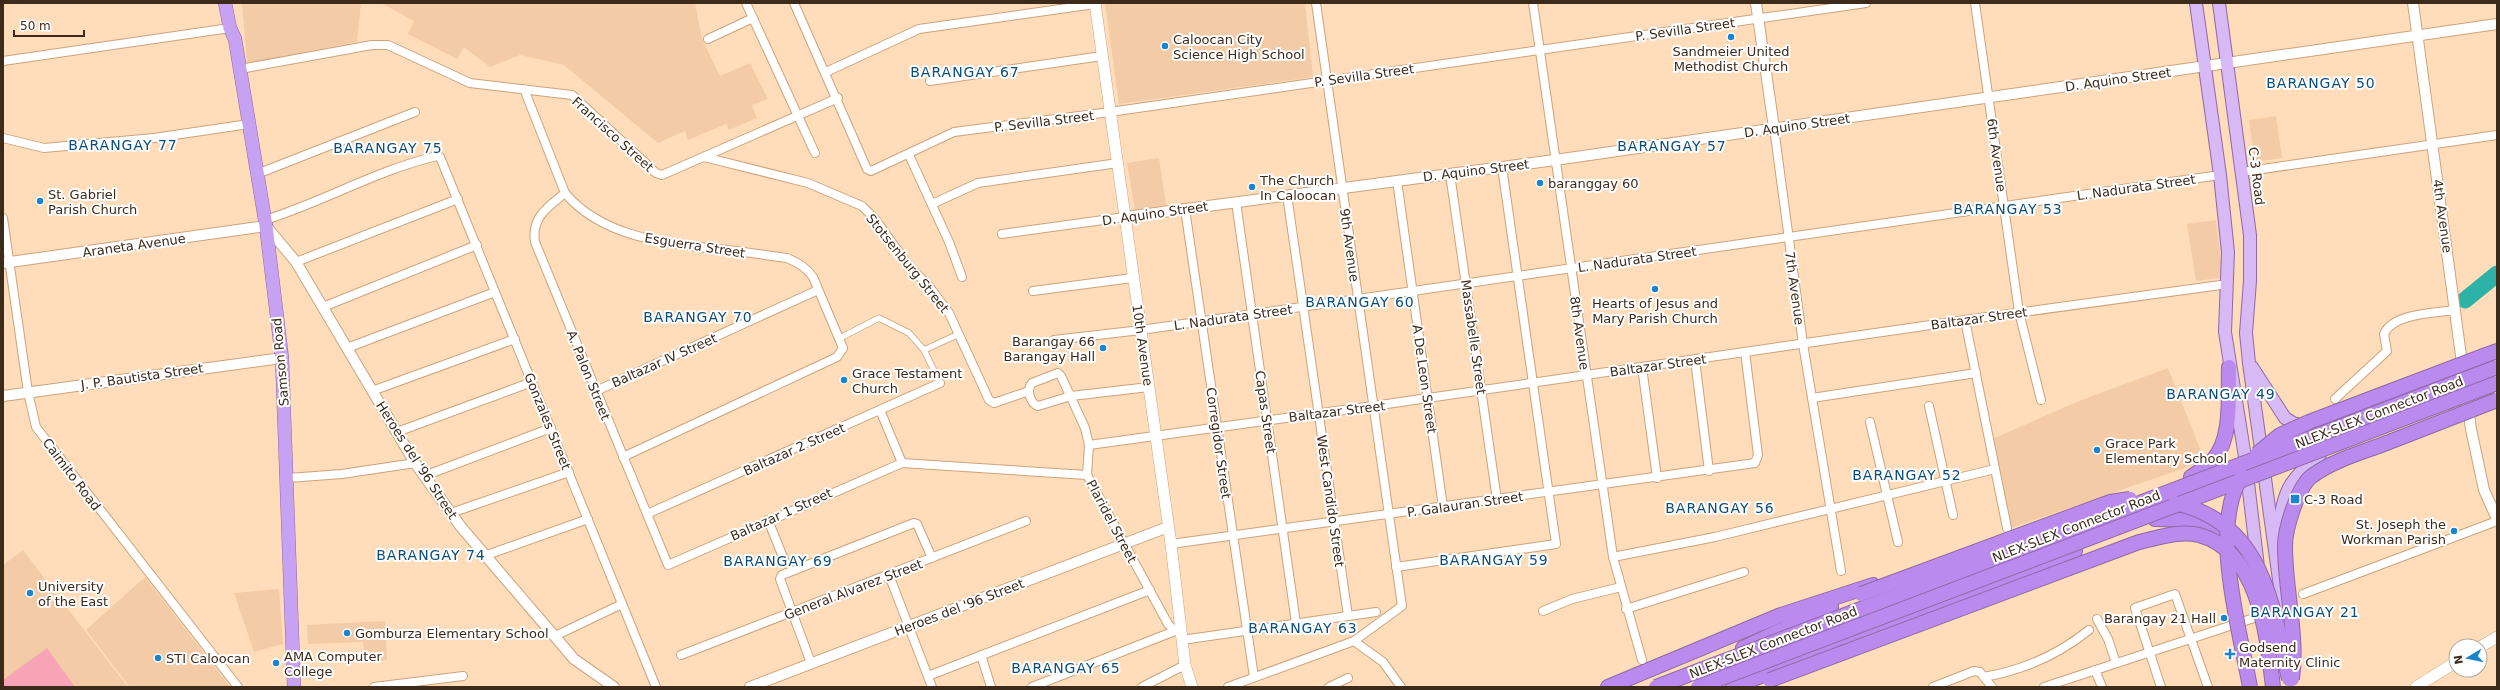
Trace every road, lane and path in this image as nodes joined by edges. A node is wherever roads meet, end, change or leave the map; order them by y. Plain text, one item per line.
1 (225, 3) edge
2 (233, 3) edge
3 (746, 3) edge
4 (794, 3) edge
5 (1095, 3) edge
6 (1316, 3) edge
7 (1533, 3) edge
8 (1756, 3) edge
9 (1866, 3) edge
10 (1975, 3) edge
11 (2196, 3) edge
12 (2219, 3) edge
13 (2413, 3) edge
14 (753, 18) junction
15 (1758, 18) junction
16 (2497, 24) edge
17 (232, 34) junction
18 (2418, 35) junction
19 (708, 39) dead end
20 (1540, 50) junction
21 (1102, 56) junction
22 (3, 61) edge
23 (2228, 63) junction
24 (2204, 66) junction
25 (240, 69) junction
26 (826, 72) junction
27 (1326, 80) junction
28 (930, 81) dead end
29 (524, 89) junction
30 (1989, 97) junction
31 (838, 98) junction
32 (415, 112) dead end
33 (1110, 112) junction
34 (798, 116) junction
35 (249, 124) junction
36 (1774, 128) junction
37 (2497, 135) edge
38 (3, 138) edge
39 (2433, 144) junction
40 (815, 153) dead end
41 (909, 154) junction
42 (704, 157) junction
43 (1555, 160) junction
44 (1118, 163) junction
45 (1502, 167) junction
46 (2242, 172) junction
47 (257, 174) junction
48 (1450, 174) junction
49 (2220, 175) junction
50 (1397, 181) junction
51 (1342, 188) junction
52 (565, 193) junction
53 (1287, 195) junction
54 (458, 199) junction
55 (1236, 202) junction
56 (932, 204) junction
57 (2004, 206) junction
58 (1184, 209) junction
59 (1125, 217) junction
60 (3, 218) edge
61 (265, 223) junction
62 (1002, 234) dead end
63 (1788, 237) junction
64 (477, 245) junction
65 (296, 262) junction
66 (6, 263) edge
67 (1570, 268) junction
68 (1518, 276) junction
69 (962, 277) dead end
70 (1132, 278) junction
71 (1466, 283) junction
72 (2228, 284) junction
73 (818, 290) junction
74 (1033, 291) dead end
75 (1412, 291) junction
76 (496, 292) junction
77 (1358, 299) junction
78 (1303, 307) junction
79 (322, 308) junction
80 (2456, 310) junction
81 (2019, 312) junction
82 (1252, 314) junction
83 (1965, 320) junction
84 (1201, 321) junction
85 (1141, 330) junction
86 (959, 334) junction
87 (840, 338) junction
88 (515, 339) junction
89 (1054, 340) dead end
90 (1803, 344) junction
91 (347, 348) junction
92 (924, 350) junction
93 (2497, 351) edge
94 (1745, 352) junction
95 (282, 358) junction
96 (1695, 360) junction
97 (2497, 361) edge
98 (2249, 363) junction
99 (1642, 367) junction
100 (2229, 367) junction
101 (2497, 367) edge
102 (1976, 374) junction
103 (2464, 374) junction
104 (1586, 375) junction
105 (532, 382) junction
106 (940, 383) joint
107 (1533, 383) junction
108 (2497, 383) edge
109 (1149, 386) junction
110 (2497, 389) edge
111 (372, 391) junction
112 (596, 391) junction
113 (1029, 391) junction
114 (1481, 391) junction
115 (28, 392) junction
116 (3, 396) edge
117 (1071, 396) junction
118 (1428, 398) junction
119 (1812, 398) junction
120 (2335, 399) dead end
121 (2041, 400) dead end
122 (2497, 400) edge
123 (2467, 401) junction
124 (1373, 406) junction
125 (1929, 406) dead end
126 (880, 410) junction
127 (2256, 411) junction
128 (1318, 413) junction
129 (2238, 414) junction
130 (1267, 420) junction
131 (1870, 422) dead end
132 (2327, 424) junction
133 (1217, 426) junction
134 (551, 428) junction
135 (396, 432) junction
136 (1155, 434) junction
137 (1089, 445) junction
138 (2262, 451) junction
139 (2320, 456) junction
140 (623, 457) junction
141 (2245, 457) junction
142 (415, 463) junction
143 (898, 464) junction
144 (1995, 469) junction
145 (1709, 471) junction
146 (569, 472) junction
147 (1087, 475) junction
148 (424, 476) junction
149 (2266, 476) junction
150 (2191, 477) junction
151 (288, 478) junction
152 (1657, 478) junction
153 (1945, 481) junction
154 (2248, 483) junction
155 (1601, 486) junction
156 (1549, 493) junction
157 (1887, 495) junction
158 (1497, 500) junction
159 (1443, 507) junction
160 (1830, 509) junction
161 (451, 513) junction
162 (647, 514) junction
163 (1389, 514) junction
164 (1952, 515) dead end
165 (588, 519) junction
166 (2155, 519) junction
167 (768, 520) junction
168 (2497, 520) edge
169 (1026, 521) dead end
170 (1334, 522) junction
171 (1168, 527) junction
172 (1282, 528) junction
173 (2007, 528) dead end
174 (2043, 533) junction
175 (1233, 535) junction
176 (1898, 542) dead end
177 (1124, 544) junction
178 (1171, 544) junction
179 (484, 556) junction
180 (1613, 557) junction
181 (932, 558) junction
182 (2053, 560) junction
183 (2277, 561) junction
184 (785, 562) dead end
185 (668, 565) joint
186 (1396, 568) junction
187 (1841, 571) dead end
188 (1744, 572) dead end
189 (889, 575) junction
190 (1621, 587) junction
191 (1150, 590) junction
192 (2303, 594) dead end
193 (622, 604) junction
194 (1626, 609) junction
195 (1543, 611) dead end
196 (794, 612) junction
197 (1376, 612) dead end
198 (2263, 615) junction
199 (1348, 616) junction
200 (2097, 619) dead end
201 (1296, 623) junction
202 (909, 626) junction
203 (1178, 630) junction
204 (1247, 630) junction
205 (2089, 630) dead end
206 (555, 636) junction
207 (2497, 637) edge
208 (2191, 639) junction
209 (1182, 640) junction
210 (1354, 641) junction
211 (2488, 642) edge
212 (2149, 652) junction
213 (681, 655) dead end
214 (981, 655) junction
215 (1642, 660) dead end
216 (811, 663) junction
217 (2116, 663) junction
218 (1185, 665) junction
219 (2448, 667) edge
220 (2095, 670) junction
221 (1982, 674) junction
222 (463, 676) dead end
223 (928, 676) junction
224 (1254, 677) junction
225 (1348, 678) dead end
226 (238, 687) edge
227 (294, 687) edge
228 (374, 687) edge
229 (614, 687) edge
230 (656, 687) edge
231 (750, 687) edge
232 (932, 687) edge
233 (991, 687) edge
234 (1032, 687) edge
235 (1142, 687) edge
236 (1192, 687) edge
237 (1228, 687) edge
238 (1329, 687) edge
239 (1401, 687) edge
240 (1608, 687) edge
241 (1656, 687) edge
242 (1698, 687) edge
243 (1733, 687) edge
244 (1933, 687) edge
245 (1992, 687) edge
246 (2044, 687) edge
247 (2102, 687) edge
248 (2161, 687) edge
249 (2208, 687) edge
250 (2250, 687) edge
251 (2272, 687) edge
252 (2291, 687) edge
253 (2294, 687) edge
254 (2416, 687) edge

1 - 17 highway, Samson Road
2 - 17 highway, Samson Road
3 - 14 street
4 - 26 street
5 - 21 main road, 10th Avenue
5 - 26 street
6 - 27 street, 9th Avenue
7 - 20 street, 8th Avenue
8 - 15 street, 7th Avenue
9 - 15 street, P. Sevilla Street
10 - 30 street, 6th Avenue
11 - 24 main road
12 - 23 main road, C-3 Road
13 - 18 street, 4th Avenue
14 - 19 street
14 - 34 street
15 - 20 street, P. Sevilla Street
15 - 36 street, 7th Avenue
16 - 18 street, D. Aquino Street
17 - 22 street
17 - 25 highway, Samson Road
18 - 23 street, D. Aquino Street
18 - 39 street, 4th Avenue
20 - 27 street, P. Sevilla Street
20 - 43 street, 8th Avenue
21 - 28 street
21 - 33 main road, 10th Avenue
23 - 24 street, D. Aquino Street
23 - 46 main road, C-3 Road
24 - 30 street, D. Aquino Street
24 - 49 main road
25 - 29 street, Francisco Street
25 - 35 highway, Samson Road
26 - 31 street
27 - 33 street, P. Sevilla Street
27 - 51 street, 9th Avenue
29 - 42 street, Francisco Street
29 - 52 street, Esguerra Street
30 - 36 street, D. Aquino Street
30 - 57 street, 6th Avenue
31 - 34 street, Francisco Street
31 - 41 street, P. Sevilla Street
32 - 47 street
33 - 41 street, P. Sevilla Street
33 - 44 main road, 10th Avenue
34 - 40 street
34 - 42 street, Francisco Street
35 - 38 street
35 - 47 highway, Samson Road
36 - 43 street, D. Aquino Street
36 - 63 street, 7th Avenue
37 - 39 street
39 - 46 street
39 - 80 street, 4th Avenue
41 - 56 street
42 - 86 street, Stotsenburg Street
43 - 45 street, D. Aquino Street
43 - 67 street, 8th Avenue
44 - 56 street
44 - 59 main road, 10th Avenue
45 - 48 street, D. Aquino Street
45 - 68 street
46 - 98 main road, C-3 Road
47 - 61 highway, Samson Road
48 - 50 street, D. Aquino Street
48 - 71 street, Massabelle Street
49 - 57 street, L. Nadurata Street
49 - 72 main road
50 - 51 street, D. Aquino Street
50 - 75 street, A De Leon Street
51 - 53 street, D. Aquino Street
51 - 77 street, 9th Avenue
52 - 73 street, Esguerra Street
52 - 112 street, A. Palon Street
53 - 55 street, D. Aquino Street
53 - 78 street, West Candido Street
54 - 61 street, Gonzales Street
54 - 64 street, Gonzales Street
54 - 65 street
55 - 58 street, D. Aquino Street
55 - 82 street, Capas Street
56 - 69 street
57 - 63 street, L. Nadurata Street
57 - 81 street, 6th Avenue
58 - 59 street, D. Aquino Street
58 - 84 street, Corregidor Street
59 - 62 street, D. Aquino Street
59 - 70 main road, 10th Avenue
60 - 66 street, Caimito Road
61 - 65 street, Heroes del '96 Street
61 - 66 street, Araneta Avenue
61 - 95 highway, Samson Road
63 - 67 street, L. Nadurata Street
63 - 90 street, 7th Avenue
64 - 76 street, Gonzales Street
64 - 79 street
65 - 79 street, Heroes del '96 Street
66 - 115 street, Caimito Road
67 - 68 street, L. Nadurata Street
67 - 104 street, 8th Avenue
68 - 71 street, L. Nadurata Street
68 - 107 street
70 - 74 street
70 - 85 main road, 10th Avenue
71 - 75 street, L. Nadurata Street
71 - 114 street, Massabelle Street
72 - 81 street, Baltazar Street
72 - 100 main road
73 - 87 street, Esguerra Street
73 - 112 street, Baltazar Ⅳ Street
75 - 77 street, L. Nadurata Street
75 - 118 street, A De Leon Street
76 - 88 street, Gonzales Street
76 - 91 street
77 - 78 street, L. Nadurata Street
77 - 124 street, 9th Avenue
78 - 82 street, L. Nadurata Street
78 - 128 street, West Candido Street
79 - 91 street, Heroes del '96 Street
80 - 103 street, 4th Avenue
80 - 120 street
81 - 83 street, Baltazar Street
81 - 121 street, 6th Avenue
82 - 84 street, L. Nadurata Street
82 - 130 street, Capas Street
83 - 90 street, Baltazar Street
83 - 102 street
84 - 85 street, L. Nadurata Street
84 - 133 street, Corregidor Street
85 - 89 street, L. Nadurata Street
85 - 109 main road, 10th Avenue
86 - 92 street
86 - 113 street, Stotsenburg Street
87 - 92 street
87 - 140 street, Esguerra Street
88 - 105 street, Gonzales Street
88 - 111 street
90 - 94 street, Baltazar Street
90 - 119 street, 7th Avenue
91 - 111 street, Heroes del '96 Street
92 - 106 street
93 - 250 highway, bridge
94 - 96 street, Baltazar Street
94 - 145 street, P. Galauran Street
95 - 115 street, J. P. Bautista Street
95 - 151 highway, Samson Road
96 - 99 street, Baltazar Street
96 - 145 street
97 - 103 highway
98 - 127 main road, C-3 Road
98 - 132 main road
99 - 104 street, Baltazar Street
99 - 152 street
100 - 129 main road
100 - 150 highway
101 - 241 highway, NLEX-SLEX Connector Road, bridge
102 - 119 street
102 - 144 street
103 - 123 street, 4th Avenue
103 - 132 main road
104 - 107 street, Baltazar Street
104 - 155 street, 8th Avenue
105 - 134 street, Gonzales Street
105 - 135 street
106 - 126 street, Baltazar 2 Street
107 - 114 street, Baltazar Street
107 - 156 street
108 - 242 highway, NLEX-SLEX Connector Road, bridge
109 - 117 street
109 - 136 main road, 10th Avenue
110 - 123 highway
111 - 135 street, Heroes del '96 Street
112 - 140 street, A. Palon Street
113 - 117 street
113 - 117 street, Plaridel Street
114 - 118 street, Baltazar Street
114 - 158 street, Massabelle Street
115 - 116 street, J. P. Bautista Street
115 - 226 street, Caimito Road
117 - 137 street, Plaridel Street
118 - 124 street, Baltazar Street
118 - 159 street, A De Leon Street
119 - 160 street, 7th Avenue
122 - 252 highway, bridge
123 - 139 main road
123 - 168 street, 4th Avenue
124 - 128 street, Baltazar Street
124 - 163 street, 9th Avenue
125 - 153 street
126 - 143 street
126 - 162 street, Baltazar 2 Street
127 - 129 main road
127 - 138 main road, C-3 Road
128 - 130 street, Baltazar Street
128 - 170 street, West Candido Street
129 - 141 main road
130 - 133 street, Baltazar Street
130 - 172 street, Capas Street
131 - 157 street
132 - 138 main road
133 - 136 street, Baltazar Street
133 - 175 street, Corregidor Street
134 - 146 street, Gonzales Street
134 - 148 street
135 - 142 street, Heroes del '96 Street
136 - 137 street, Baltazar Street
136 - 171 main road, 10th Avenue
137 - 147 street, Plaridel Street
138 - 141 main road
138 - 149 main road, C-3 Road
139 - 149 main road
139 - 183 main road
140 - 162 street, A. Palon Street
141 - 150 highway
141 - 154 main road
142 - 148 street, Heroes del '96 Street
142 - 151 street
143 - 147 street, Baltazar 1 Street
143 - 167 street, Baltazar 1 Street
144 - 153 street
144 - 173 street
145 - 152 street, P. Galauran Street
146 - 161 street
146 - 165 street, Gonzales Street
147 - 177 street, Plaridel Street
148 - 161 street, Heroes del '96 Street
149 - 154 main road
149 - 183 main road, C-3 Road
150 - 174 highway
151 - 227 highway, Samson Road
152 - 155 street, P. Galauran Street
153 - 157 street
153 - 164 street
154 - 166 highway
154 - 198 main road
155 - 156 street, P. Galauran Street
155 - 180 street, 8th Avenue
156 - 158 street, P. Galauran Street
156 - 186 street
157 - 160 street
157 - 176 street
158 - 159 street, P. Galauran Street
159 - 163 street, P. Galauran Street
160 - 180 street
160 - 187 street, 7th Avenue
161 - 179 street, Heroes del '96 Street
162 - 185 street, A. Palon Street
163 - 170 street, P. Galauran Street
163 - 186 street, 9th Avenue
165 - 179 street
165 - 193 street, Gonzales Street
166 - 182 highway
166 - 198 highway
167 - 184 street
167 - 185 street, Baltazar 1 Street
168 - 192 street
169 - 181 street, General Alvarez Street
170 - 172 street, P. Galauran Street
170 - 199 street, West Candido Street
171 - 177 street, Heroes del '96 Street
171 - 178 main road, 10th Avenue
172 - 175 street, P. Galauran Street
172 - 201 street, Capas Street
174 - 182 highway
174 - 240 highway
175 - 178 street, P. Galauran Street
175 - 204 street, Corregidor Street
177 - 191 street, Plaridel Street
177 - 202 street, Heroes del '96 Street
178 - 203 main road, 10th Avenue
179 - 206 street, Heroes del '96 Street
180 - 190 street, 8th Avenue
181 - 189 street, General Alvarez Street
181 - 196 street
182 - 243 highway
183 - 253 main road, C-3 Road
186 - 210 street, 9th Avenue
188 - 194 street
189 - 196 street, General Alvarez Street
189 - 202 street
190 - 194 street, 8th Avenue
190 - 195 street
191 - 203 street, Plaridel Street
191 - 214 street
193 - 206 street
193 - 230 street, Gonzales Street
194 - 215 street, 8th Avenue
196 - 213 street, General Alvarez Street
196 - 216 street
197 - 199 street
198 - 208 street
198 - 251 main road
199 - 201 street
200 - 217 street
201 - 204 street
202 - 216 street, Heroes del '96 Street
202 - 223 street
203 - 209 main road, 10th Avenue
203 - 234 street
204 - 209 street
204 - 224 street, Corregidor Street
205 - 221 street
206 - 229 street, Heroes del '96 Street
207 - 211 main road
208 - 212 street
208 - 212 street
208 - 249 street
209 - 218 main road, 10th Avenue
210 - 224 street
210 - 239 street
212 - 217 street
212 - 248 street
214 - 223 street
214 - 233 street
216 - 231 street, Heroes del '96 Street
217 - 220 street
218 - 235 street
218 - 236 main road, 10th Avenue
219 - 254 main road
220 - 246 street
220 - 247 street
221 - 244 street
221 - 245 street
222 - 228 street
223 - 232 street
224 - 237 street
225 - 238 street
241 - 252 highway, bridge
243 - 251 highway, bridge

